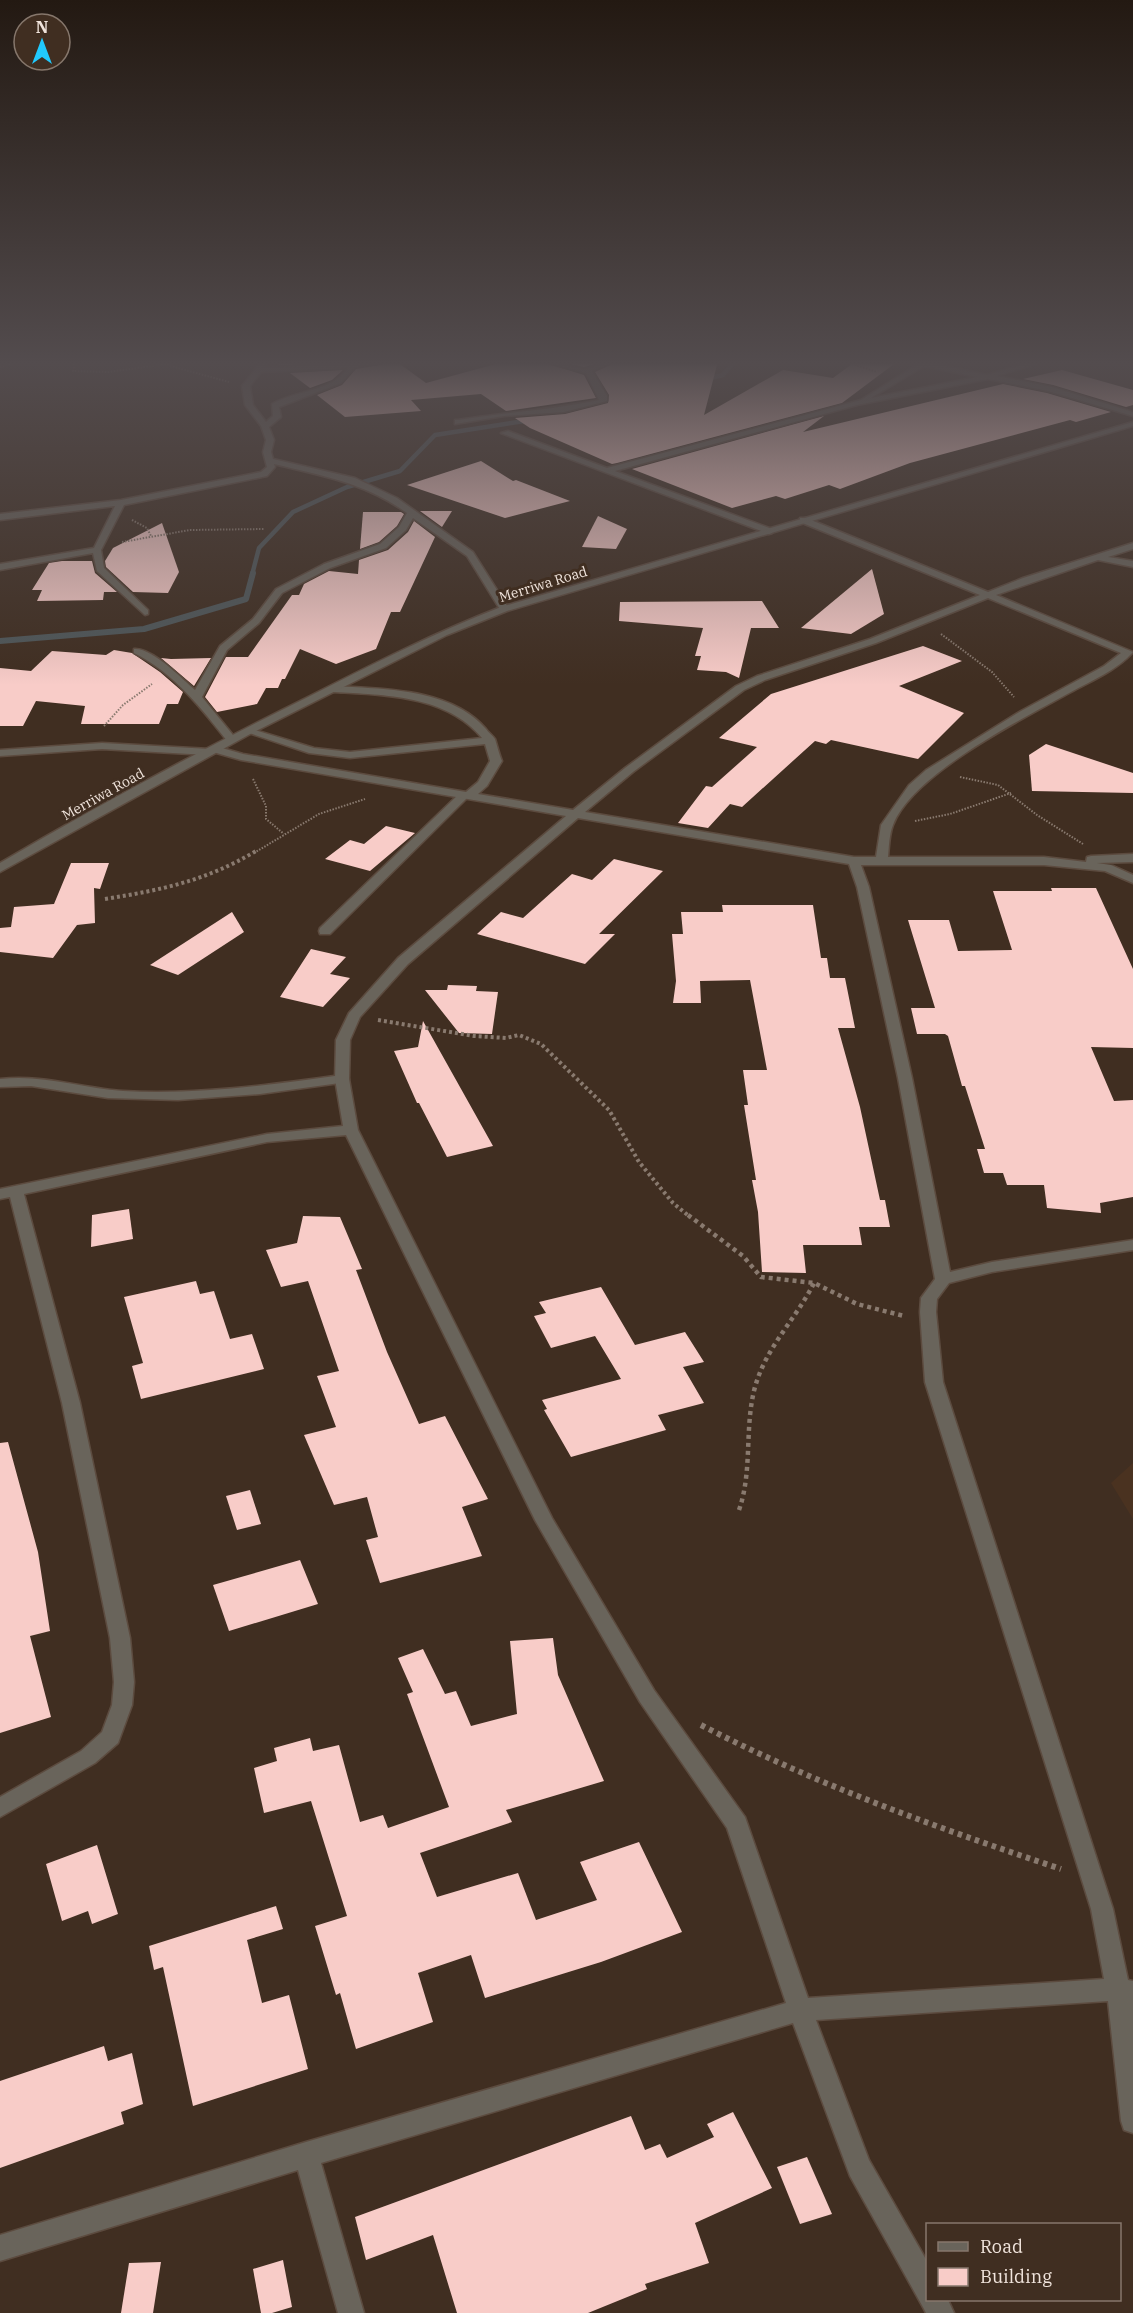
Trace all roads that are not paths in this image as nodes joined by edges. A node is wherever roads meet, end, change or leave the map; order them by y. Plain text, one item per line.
1 (269, 469) edge
2 (304, 469) edge
3 (601, 469) edge
4 (614, 469) edge
5 (979, 469) edge
6 (606, 471) junction
7 (121, 503) junction
8 (412, 512) junction
9 (0, 517) edge
10 (803, 520) junction
11 (769, 531) junction
12 (1133, 546) edge
13 (97, 550) junction
14 (1101, 558) junction
15 (1133, 564) edge
16 (0, 567) edge
17 (988, 595) junction
18 (504, 609) junction
19 (145, 612) dead end
20 (138, 651) dead end
21 (1130, 653) edge
22 (333, 689) junction
23 (197, 697) junction
24 (248, 731) junction
25 (232, 740) junction
26 (490, 740) junction
27 (211, 751) junction
28 (0, 753) edge
29 (466, 796) junction
30 (574, 815) junction
31 (1133, 858) edge
32 (854, 861) junction
33 (1044, 861) junction
34 (881, 862) junction
35 (0, 868) edge
36 (1133, 879) edge
37 (325, 931) dead end
38 (342, 1079) junction
39 (0, 1083) edge
40 (351, 1130) junction
41 (8, 1192) edge
42 (1133, 1245) edge
43 (943, 1279) junction
44 (0, 1808) edge
45 (1126, 1990) edge
46 (800, 2010) junction
47 (1133, 2121) edge
48 (306, 2155) junction
49 (0, 2248) edge
50 (926, 2287) edge
51 (351, 2313) edge

1 - 7 street
2 - 8 street
3 - 6 street
4 - 6 street
5 - 10 street, Merriwa Road
6 - 11 street
7 - 9 street
7 - 13 street
8 - 18 street
8 - 23 street
10 - 11 street, Merriwa Road
10 - 17 street
11 - 18 street, Merriwa Road
12 - 14 street
13 - 16 street
13 - 19 street
14 - 15 street
14 - 17 street
17 - 21 street
17 - 30 street
18 - 22 street, Merriwa Road
20 - 23 street
21 - 34 street
22 - 24 street, Merriwa Road
22 - 26 street
23 - 25 street
24 - 25 street, Merriwa Road
24 - 26 street
25 - 27 street, Merriwa Road
26 - 29 street
27 - 28 street
27 - 29 street
27 - 35 street, Merriwa Road
29 - 30 street
29 - 37 street
30 - 32 street
30 - 38 street
31 - 33 street
32 - 34 street
32 - 43 street
33 - 34 street
33 - 36 street
38 - 39 street
38 - 40 street
40 - 41 street
40 - 46 street
41 - 44 street
42 - 43 street
43 - 45 street
45 - 46 street
45 - 47 street
46 - 48 street
46 - 50 street
48 - 49 street
48 - 51 street

